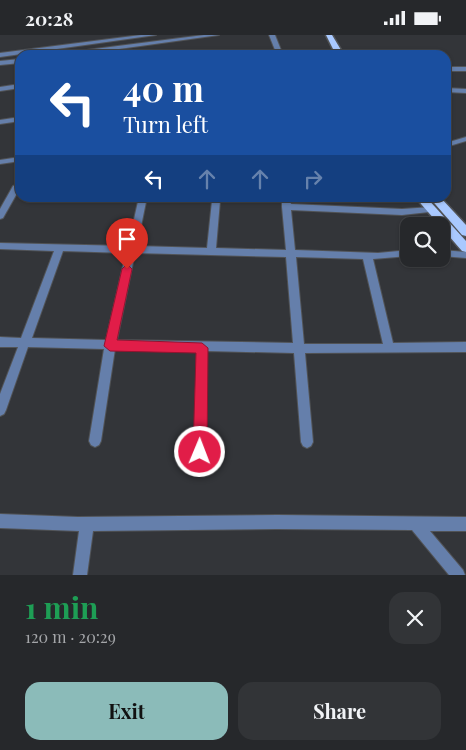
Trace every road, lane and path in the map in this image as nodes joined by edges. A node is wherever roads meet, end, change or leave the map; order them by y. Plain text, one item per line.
1 (153, 35) edge
2 (216, 35) edge
3 (272, 35) edge
4 (329, 35) edge
5 (197, 36) edge
6 (127, 37) edge
7 (130, 46) junction
8 (62, 50) edge
9 (100, 50) edge
10 (132, 50) edge
11 (278, 50) edge
12 (337, 50) edge
13 (15, 54) edge
14 (0, 55) edge
15 (15, 62) edge
16 (0, 63) edge
17 (451, 69) edge
18 (466, 69) edge
19 (15, 87) edge
20 (0, 89) edge
21 (451, 90) edge
22 (466, 91) edge
23 (15, 120) edge
24 (0, 122) edge
25 (466, 139) edge
26 (451, 144) edge
27 (15, 160) edge
28 (0, 162) edge
29 (15, 190) edge
30 (142, 202) edge
31 (216, 202) edge
32 (424, 202) edge
33 (439, 202) edge
34 (429, 209) junction
35 (0, 216) edge
36 (466, 232) edge
37 (0, 246) edge
38 (60, 247) junction
39 (466, 248) edge
40 (131, 249) junction
41 (211, 251) junction
42 (289, 253) junction
43 (400, 253) edge
44 (450, 254) edge
45 (367, 255) junction
46 (466, 255) edge
47 (0, 343) edge
48 (26, 343) junction
49 (110, 346) junction
50 (466, 347) edge
51 (202, 348) junction
52 (389, 348) junction
53 (298, 349) junction
54 (0, 410) edge
55 (95, 441) dead end
56 (307, 442) dead end
57 (200, 452) dead end
58 (0, 521) edge
59 (415, 523) junction
60 (87, 524) junction
61 (466, 524) edge
62 (80, 575) edge
63 (458, 575) edge

1 - 6 street
2 - 5 street
3 - 11 street
4 - 12 main road
5 - 7 street
6 - 7 street
6 - 8 street
7 - 9 street
7 - 10 street
13 - 14 street
15 - 16 street
17 - 18 street
19 - 20 street
21 - 22 street
23 - 24 street
25 - 26 street
27 - 28 street
29 - 35 street
30 - 40 street
31 - 41 street
32 - 34 main road
33 - 36 main road
34 - 39 main road
34 - 42 street
37 - 38 street
38 - 40 street
38 - 48 street
40 - 41 street
40 - 49 street
41 - 42 street
42 - 45 street
42 - 53 street
43 - 45 street
44 - 46 street
45 - 52 street
47 - 48 street
48 - 49 street
48 - 54 street
49 - 51 street
49 - 55 street
50 - 52 street
51 - 53 street
51 - 57 street
52 - 53 street
53 - 56 street
58 - 60 street
59 - 60 street
59 - 61 street
59 - 63 street
60 - 62 street

